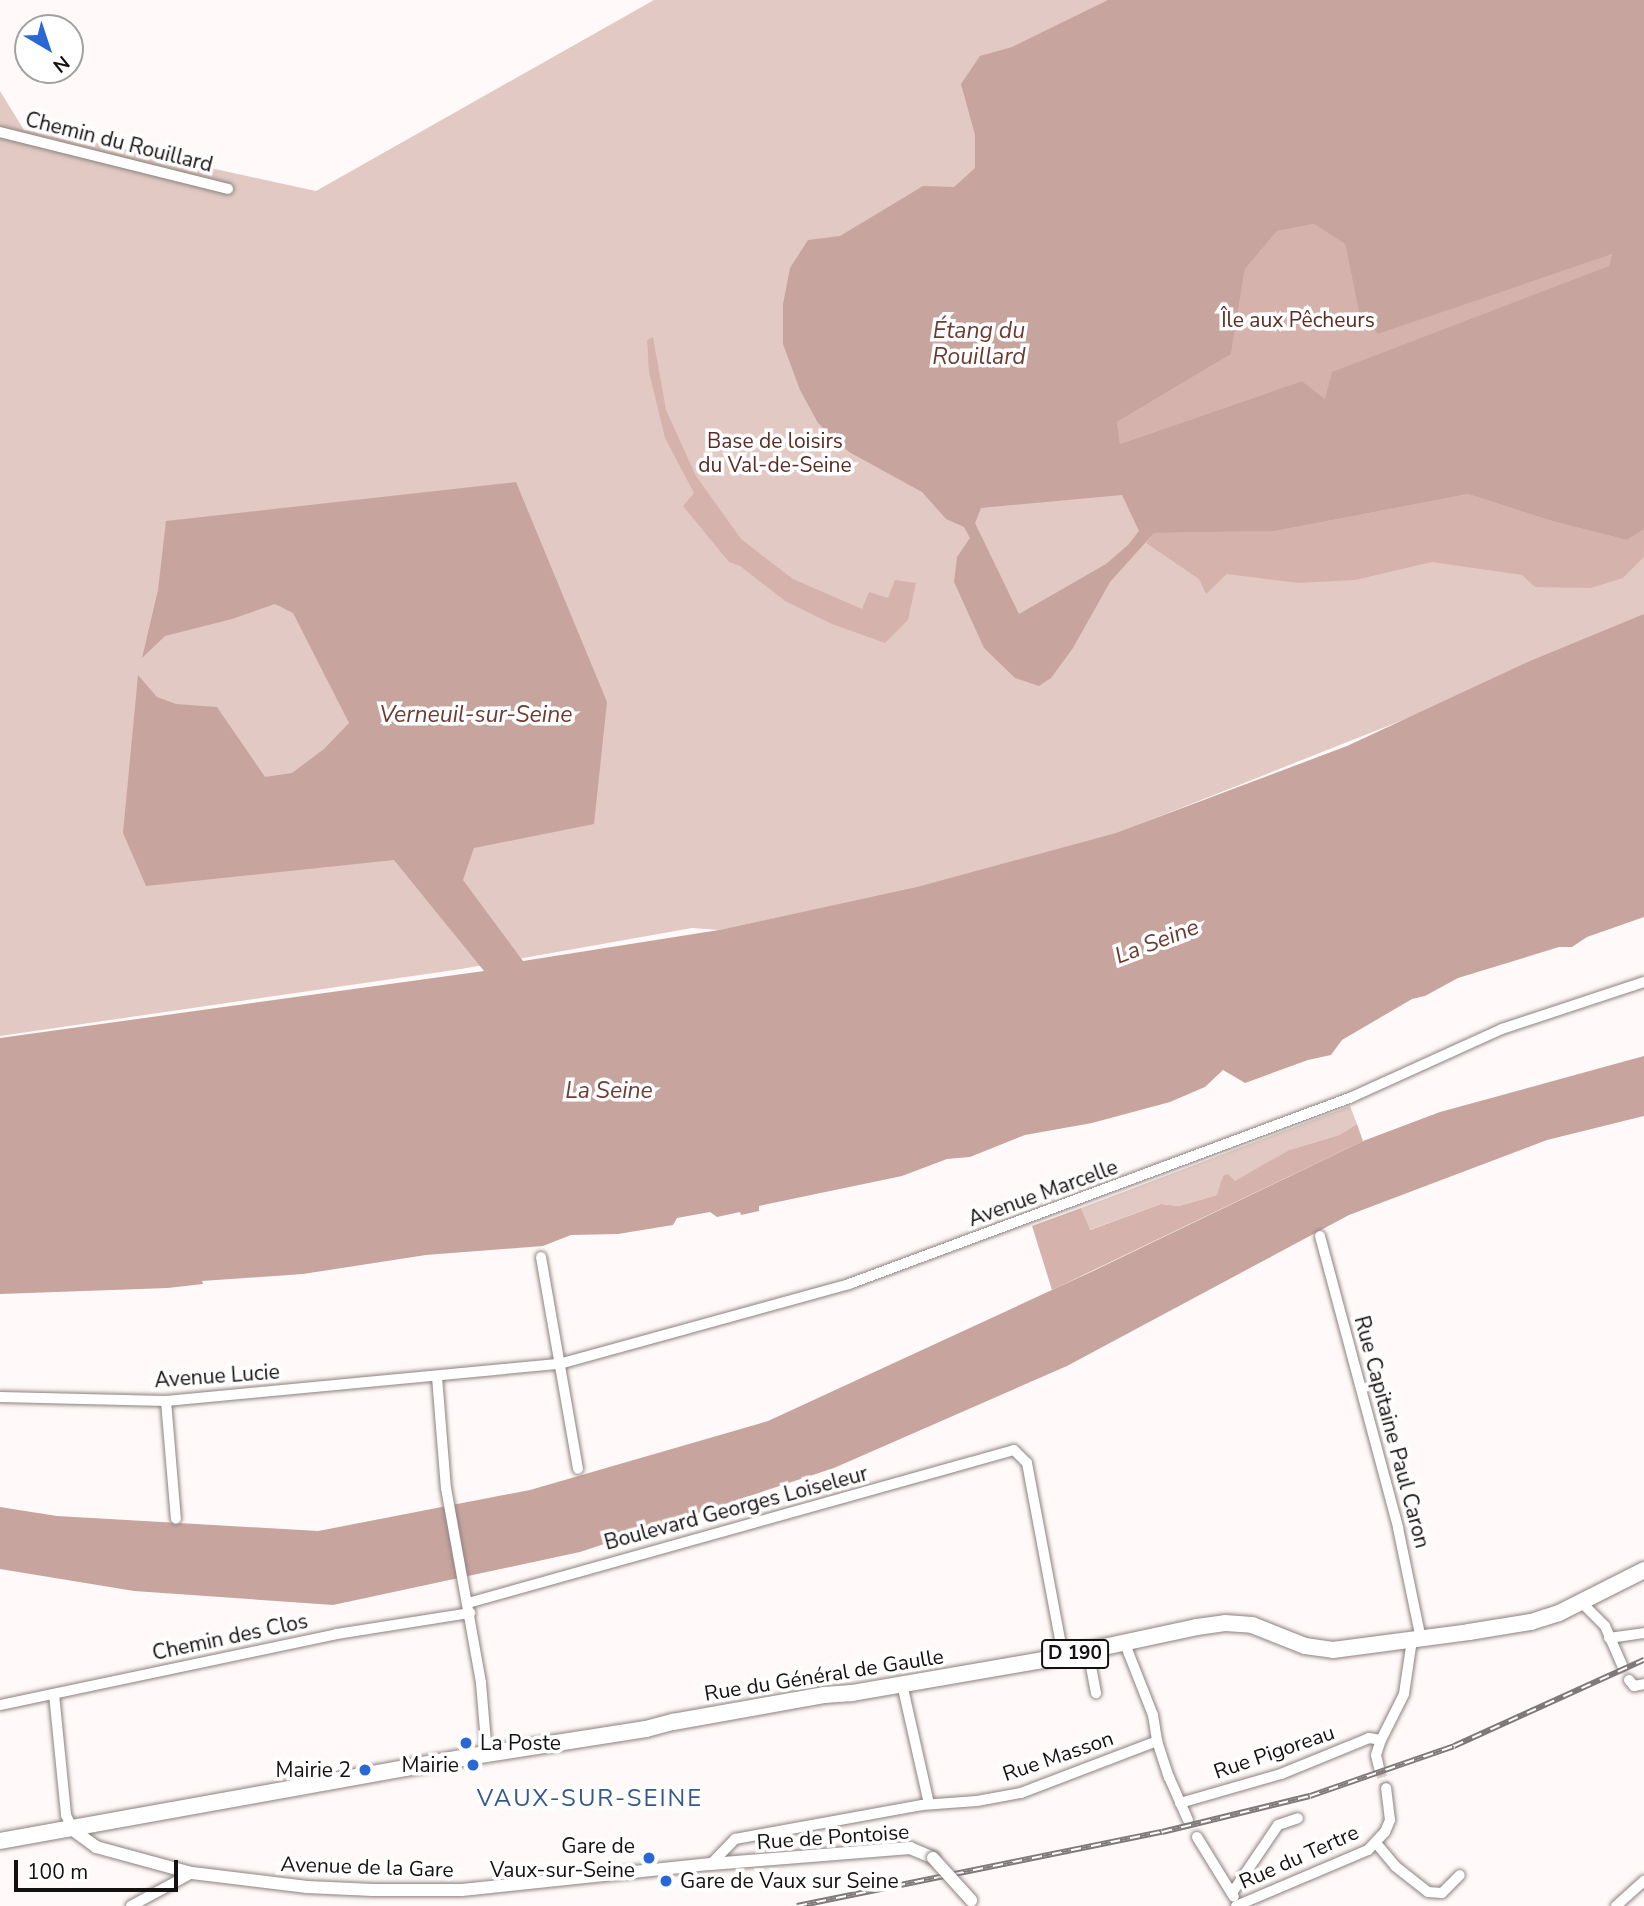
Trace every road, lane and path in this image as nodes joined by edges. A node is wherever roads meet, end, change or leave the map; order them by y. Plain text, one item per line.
1 (0, 132) edge
2 (228, 189) dead end
3 (1644, 982) edge
4 (1320, 1236) dead end
5 (541, 1257) dead end
6 (559, 1364) junction
7 (437, 1377) junction
8 (0, 1397) edge
9 (166, 1401) junction
10 (578, 1469) dead end
11 (176, 1519) dead end
12 (1644, 1570) edge
13 (1581, 1602) junction
14 (469, 1608) junction
15 (1644, 1633) edge
16 (1609, 1638) junction
17 (1417, 1639) junction
18 (1125, 1644) junction
19 (1088, 1651) junction
20 (1063, 1656) junction
21 (1622, 1665) dead end
22 (1629, 1680) dead end
23 (902, 1684) junction
24 (1644, 1684) edge
25 (1096, 1693) dead end
26 (54, 1695) junction
27 (0, 1705) edge
28 (1381, 1740) junction
29 (1157, 1741) junction
30 (487, 1754) junction
31 (1379, 1769) tunnel mouth
32 (1386, 1788) tunnel mouth
33 (1180, 1803) junction
34 (929, 1804) junction
35 (1298, 1818) dead end
36 (1188, 1820) dead end
37 (73, 1830) junction
38 (1197, 1837) dead end
39 (0, 1841) edge
40 (1376, 1843) junction
41 (711, 1864) junction
42 (192, 1873) junction
43 (1461, 1875) dead end
44 (1644, 1881) edge
45 (1232, 1893) junction
46 (973, 1903) edge
47 (1238, 1905) edge
48 (131, 1906) edge
49 (1616, 1906) edge

1 - 2 street, Chemin du Rouillard
3 - 6 street, Avenue Marcelle
4 - 17 street, Rue Capitaine Paul Caron
5 - 6 street
6 - 7 street, Avenue Marcelle
6 - 10 street
7 - 9 street, Avenue Lucie
7 - 14 street
8 - 9 street, Avenue Lucie
9 - 11 street
12 - 13 main road, Rue du Général de Gaulle / D 190
13 - 16 street
13 - 17 main road, Rue du Général de Gaulle / D 190
14 - 20 street, Boulevard Georges Loiseleur
14 - 26 street, Chemin des Clos
14 - 30 street
15 - 16 street
16 - 21 street
17 - 18 main road, Rue du Général de Gaulle / D 190
17 - 28 street
18 - 19 main road, Rue du Général de Gaulle / D 190
18 - 29 street
19 - 20 main road, Rue du Général de Gaulle / D 190
19 - 25 street
20 - 23 main road, Rue du Général de Gaulle / D 190
22 - 24 street
23 - 30 main road, Rue du Général de Gaulle / D 190
23 - 34 street
26 - 27 street, Chemin des Clos
26 - 37 street
28 - 31 street
28 - 33 street, Rue Pigoreau
29 - 33 street
29 - 34 street, Rue Masson
30 - 37 main road, Rue du Général de Gaulle / D 190
32 - 40 street, Rue du Tertre
33 - 36 street
34 - 41 street, Rue Masson
35 - 45 street
37 - 39 main road, Rue du Général de Gaulle / D 190
37 - 42 street, Avenue de la Gare
38 - 45 street
40 - 43 street, Rue du Tertre
40 - 47 street, Rue du Tertre
41 - 42 street, Avenue de la Gare
41 - 46 street, Rue de Pontoise, bridge
42 - 48 street
44 - 49 street
45 - 47 street

